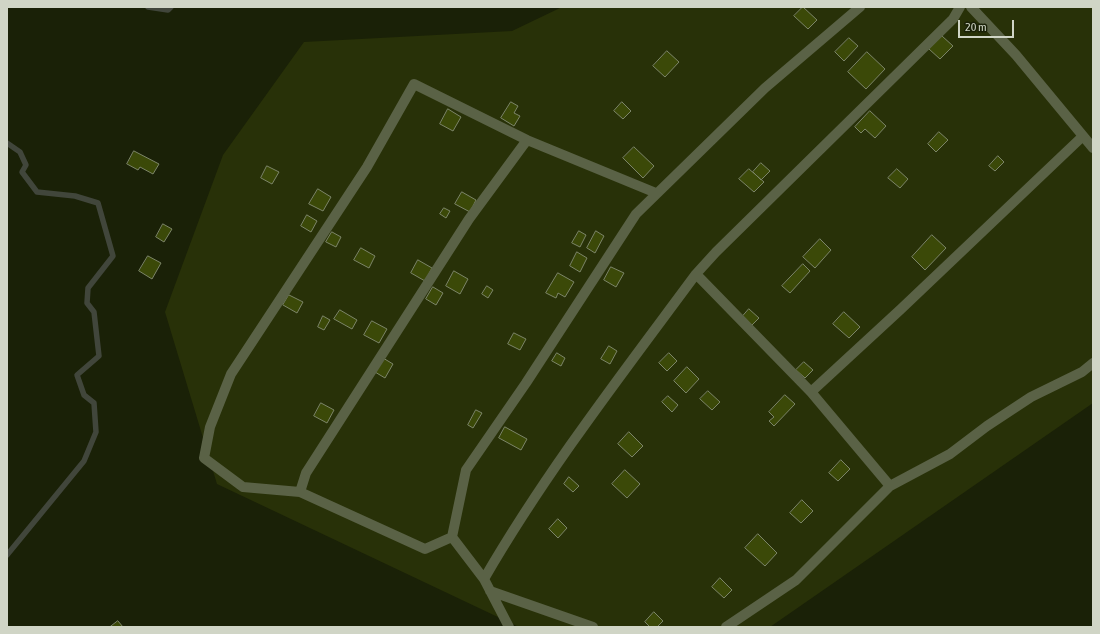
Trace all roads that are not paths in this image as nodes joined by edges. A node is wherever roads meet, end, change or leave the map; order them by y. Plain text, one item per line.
1 (860, 7) edge
2 (960, 7) edge
3 (971, 7) edge
4 (1083, 136) junction
5 (527, 140) junction
6 (1093, 148) edge
7 (656, 193) junction
8 (696, 274) junction
9 (1093, 363) edge
10 (811, 392) junction
11 (890, 486) junction
12 (300, 492) junction
13 (452, 537) junction
14 (484, 578) junction
15 (490, 591) junction
16 (509, 627) edge
17 (593, 627) edge
18 (726, 627) edge

1 - 7 lane
2 - 8 lane
3 - 4 lane
4 - 6 lane
4 - 10 lane
5 - 7 lane
5 - 12 lane
5 - 12 lane
7 - 13 lane
8 - 10 lane
8 - 14 lane
9 - 11 lane
10 - 11 lane
11 - 18 lane
12 - 13 lane
13 - 14 lane
14 - 15 lane
15 - 16 lane
15 - 17 lane

